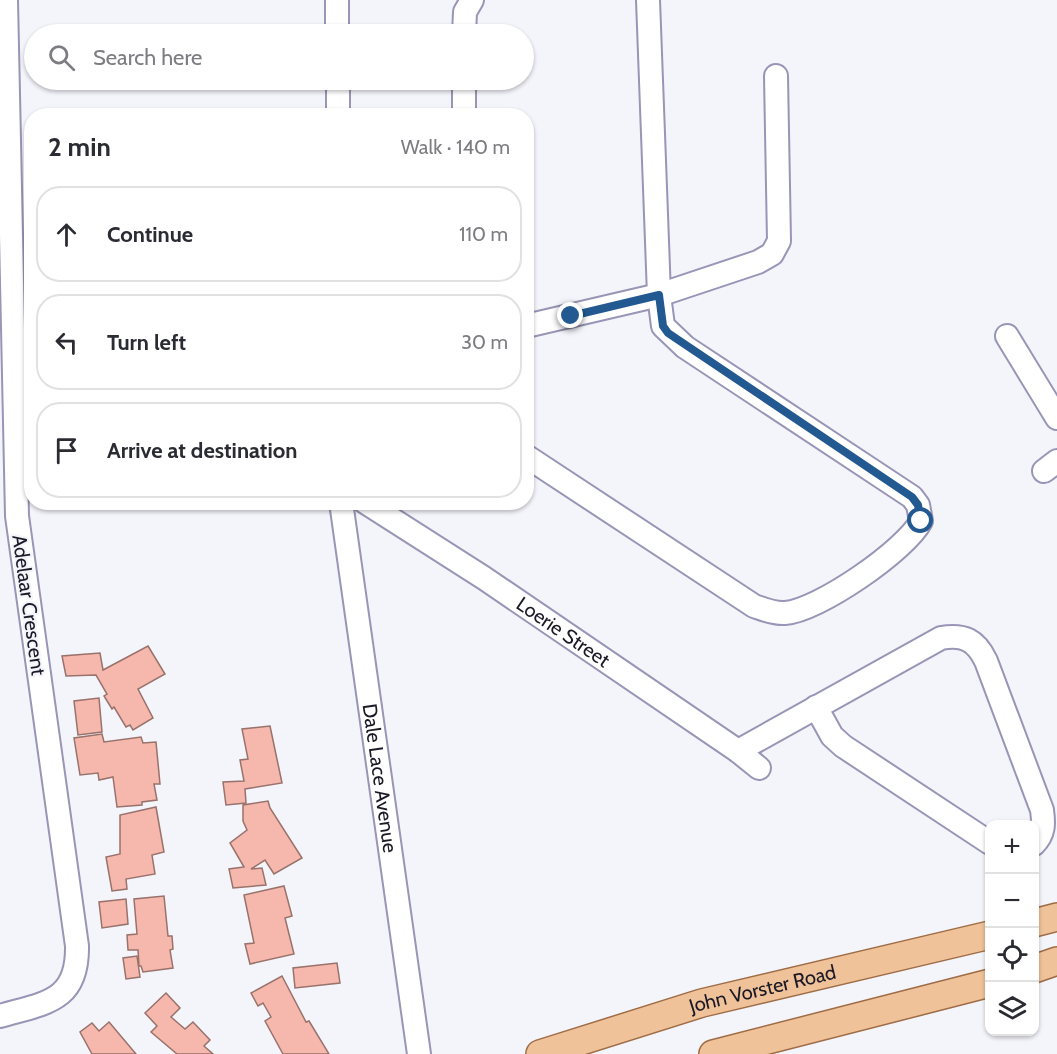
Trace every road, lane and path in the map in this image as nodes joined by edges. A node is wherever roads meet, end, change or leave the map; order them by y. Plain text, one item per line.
1 (6, 0) edge
2 (337, 0) edge
3 (472, 0) edge
4 (648, 0) edge
5 (337, 24) edge
6 (464, 24) edge
7 (776, 76) dead end
8 (338, 90) edge
9 (464, 90) edge
10 (338, 108) edge
11 (464, 108) edge
12 (659, 295) junction
13 (534, 324) edge
14 (1007, 336) dead end
15 (1057, 418) edge
16 (534, 461) edge
17 (342, 510) edge
18 (377, 510) edge
19 (816, 707) junction
20 (738, 751) junction
21 (759, 768) dead end
22 (1039, 839) edge
23 (985, 840) edge
24 (1057, 917) edge
25 (1039, 922) edge
26 (985, 936) edge
27 (1057, 961) edge
28 (1039, 968) edge
29 (985, 983) edge
30 (0, 1016) edge
31 (419, 1054) edge
32 (540, 1054) edge
33 (713, 1054) edge

1 - 30 street, Adelaar Crescent
2 - 5 street
3 - 6 street
4 - 12 street
7 - 12 street
8 - 10 street
9 - 11 street
12 - 13 street
12 - 16 street
14 - 15 street
17 - 31 street, Dale Lace Avenue
18 - 20 street, Loerie Street
19 - 20 street
19 - 22 street
19 - 23 street
20 - 21 street, Loerie Street
24 - 25 main road
26 - 32 main road, John Vorster Road
27 - 28 main road
29 - 33 main road

